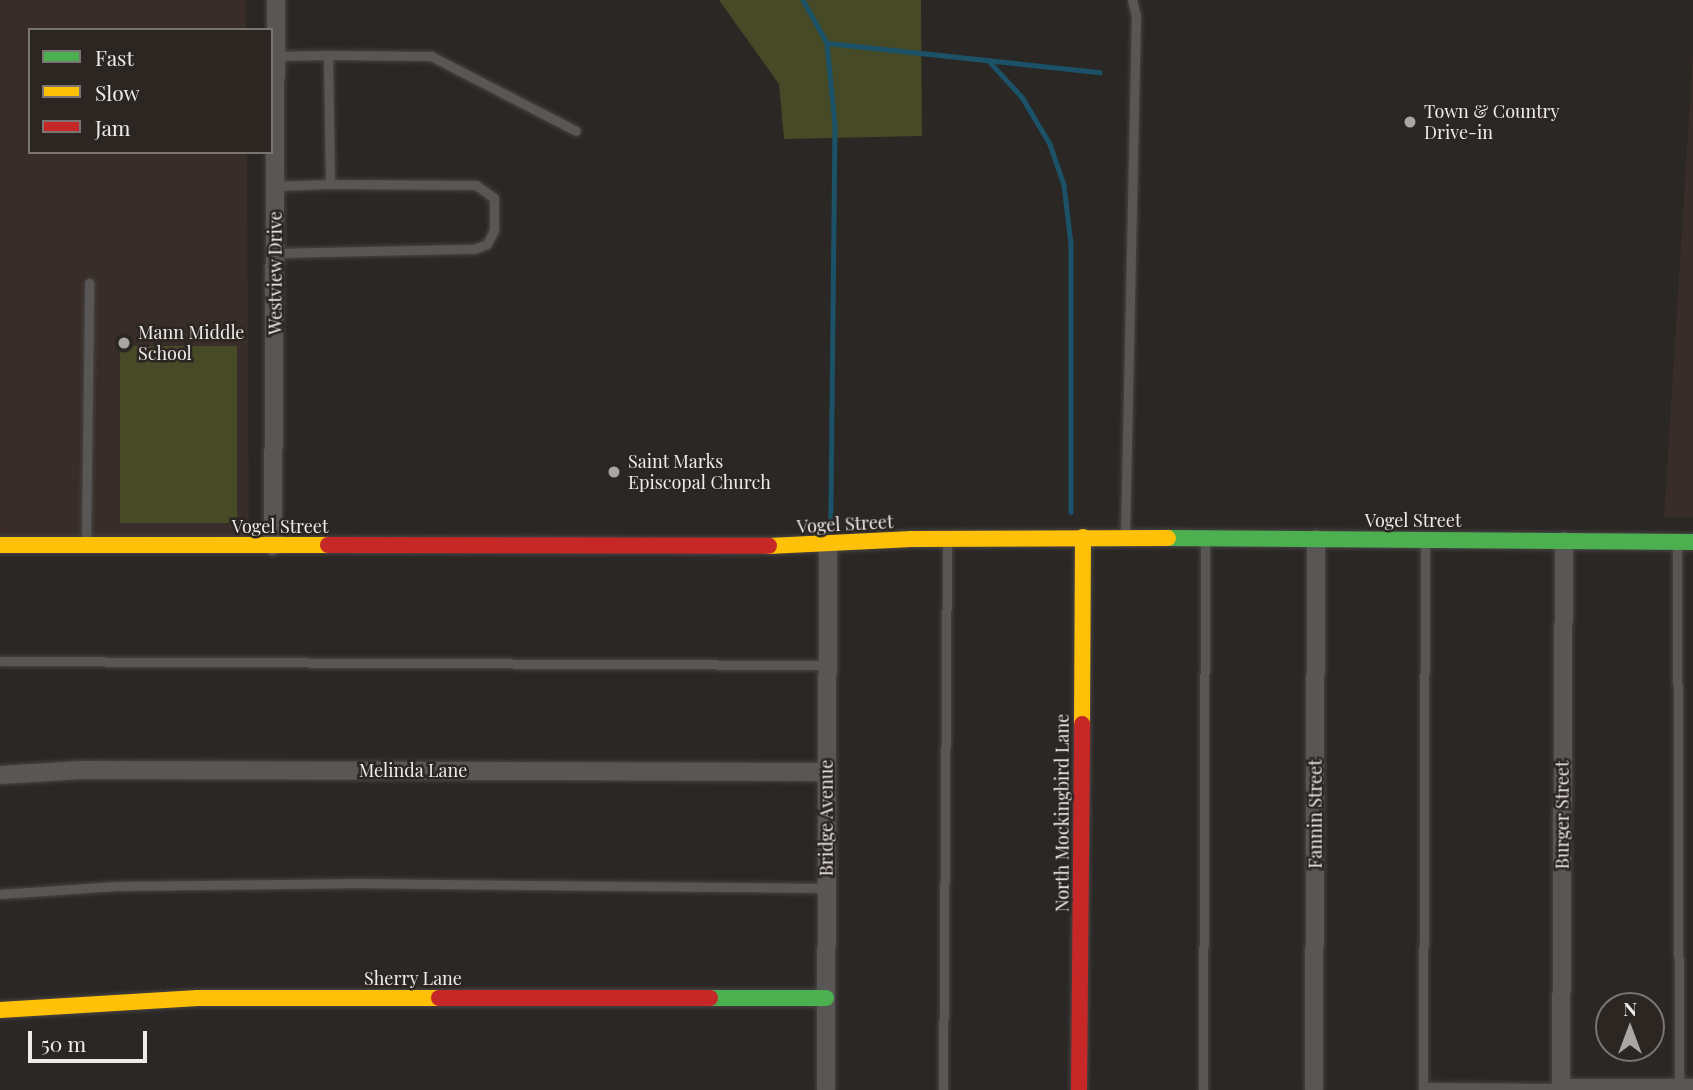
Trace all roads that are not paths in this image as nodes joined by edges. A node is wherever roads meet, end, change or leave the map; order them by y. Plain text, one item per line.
1 (276, 0) edge
2 (1132, 0) edge
3 (328, 55) junction
4 (275, 56) junction
5 (576, 131) dead end
6 (330, 184) junction
7 (275, 186) junction
8 (275, 253) junction
9 (89, 283) dead end
10 (1083, 537) junction
11 (1125, 537) junction
12 (947, 538) junction
13 (1205, 538) junction
14 (1316, 539) junction
15 (1425, 540) junction
16 (1564, 541) junction
17 (1685, 542) edge
18 (0, 545) edge
19 (86, 545) junction
20 (273, 546) junction
21 (828, 546) junction
22 (0, 661) edge
23 (827, 665) junction
24 (826, 772) junction
25 (0, 775) edge
26 (826, 888) junction
27 (0, 894) edge
28 (826, 998) junction
29 (0, 1010) edge
30 (1423, 1088) edge
31 (1560, 1089) edge
32 (1683, 1089) edge
33 (826, 1090) edge
34 (943, 1090) edge
35 (1079, 1090) edge
36 (1203, 1090) edge
37 (1314, 1090) edge

1 - 4 street, Westview Drive
2 - 11 lane
3 - 4 lane
3 - 5 lane
3 - 6 lane
4 - 7 street, Westview Drive
6 - 7 lane
6 - 8 lane
7 - 8 street, Westview Drive
8 - 20 street, Westview Drive
9 - 19 lane
10 - 11 street, Vogel Street
10 - 12 street, Vogel Street
10 - 35 street, North Mockingbird Lane
11 - 13 street, Vogel Street
12 - 21 street, Vogel Street
12 - 34 lane
13 - 14 street, Vogel Street
13 - 36 lane
14 - 15 street, Vogel Street
14 - 37 street, Fannin Street
15 - 16 street, Vogel Street
15 - 30 lane
16 - 17 street, Vogel Street
16 - 31 street, Burger Street
17 - 32 lane
18 - 19 street, Vogel Street
19 - 20 street, Vogel Street
20 - 21 street, Vogel Street
21 - 23 street, Bridge Avenue
22 - 23 lane
23 - 24 street, Bridge Avenue
24 - 25 street, Melinda Lane
24 - 26 street, Bridge Avenue
26 - 27 lane
26 - 28 street, Bridge Avenue
28 - 29 street, Sherry Lane
28 - 33 street, Bridge Avenue
30 - 31 lane
31 - 32 street

